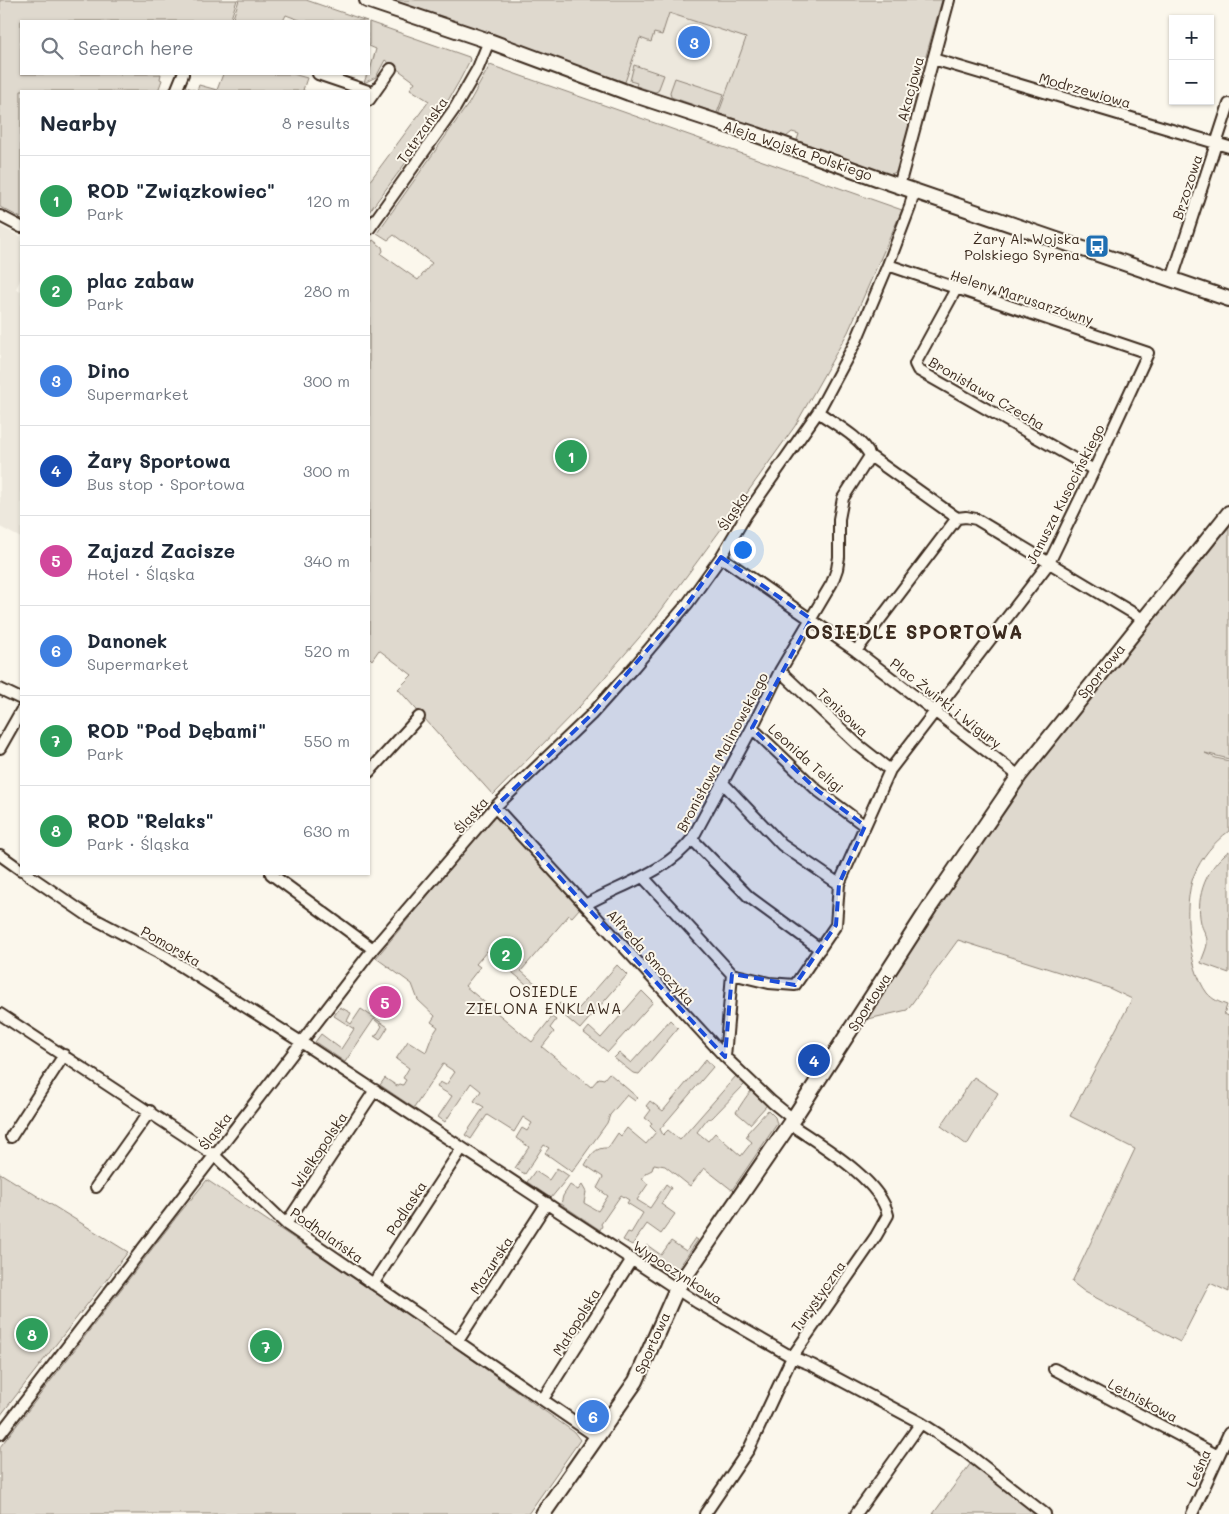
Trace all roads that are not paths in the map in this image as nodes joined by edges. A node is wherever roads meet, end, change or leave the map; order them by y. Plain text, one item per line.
1 (367, 0) edge
2 (949, 0) edge
3 (489, 42) junction
4 (933, 59) junction
5 (392, 69) dead end
6 (182, 75) edge
7 (321, 75) edge
8 (176, 90) edge
9 (360, 90) edge
10 (370, 94) edge
11 (1229, 104) edge
12 (1216, 143) junction
13 (1229, 147) edge
14 (899, 186) junction
15 (914, 190) junction
16 (0, 216) edge
17 (20, 226) edge
18 (370, 228) edge
19 (888, 266) junction
20 (1172, 279) junction
21 (956, 289) junction
22 (1229, 299) edge
23 (1148, 353) joint
24 (818, 412) junction
25 (870, 456) junction
26 (1094, 470) junction
27 (1229, 513) edge
28 (958, 518) junction
29 (720, 557) junction
30 (1049, 563) junction
31 (811, 619) junction
32 (1143, 619) junction
33 (856, 651) junction
34 (780, 671) junction
35 (0, 689) edge
36 (20, 699) edge
37 (935, 712) junction
38 (20, 713) edge
39 (418, 717) dead end
40 (752, 728) junction
41 (0, 748) edge
42 (890, 770) junction
43 (370, 771) edge
44 (1019, 776) junction
45 (723, 783) junction
46 (495, 807) junction
47 (865, 826) junction
48 (692, 839) junction
49 (0, 855) edge
50 (20, 869) edge
51 (28, 875) edge
52 (275, 875) edge
53 (643, 876) junction
54 (839, 884) junction
55 (585, 905) junction
56 (373, 949) junction
57 (820, 949) junction
58 (732, 974) junction
59 (0, 1014) edge
60 (301, 1042) junction
61 (64, 1055) junction
62 (725, 1057) junction
63 (375, 1090) junction
64 (150, 1111) junction
65 (791, 1122) junction
66 (11, 1137) dead end
67 (462, 1148) junction
68 (214, 1155) junction
69 (96, 1187) dead end
70 (547, 1203) junction
71 (286, 1224) junction
72 (632, 1259) junction
73 (373, 1284) junction
74 (677, 1288) junction
75 (458, 1341) junction
76 (792, 1357) junction
77 (1054, 1369) dead end
78 (544, 1399) junction
79 (921, 1423) junction
80 (1229, 1433) edge
81 (0, 1434) edge
82 (597, 1437) junction
83 (1218, 1456) junction
84 (543, 1514) edge
85 (705, 1514) edge
86 (856, 1514) edge
87 (1045, 1514) edge
88 (1192, 1514) edge

1 - 3 street, Aleja Wojska Polskiego
2 - 4 street, Akacjowa
3 - 14 street, Aleja Wojska Polskiego
3 - 18 street, Tatrzańska
4 - 12 street, Modrzewiowa
4 - 14 street, Akacjowa
5 - 10 street
6 - 8 street
7 - 9 street
11 - 12 street, Brzozowa
12 - 13 street, Modrzewiowa
12 - 20 street, Brzozowa
14 - 15 street, Aleja Wojska Polskiego
15 - 19 street, Śląska
15 - 20 street, Aleja Wojska Polskiego
16 - 17 street
19 - 21 street, Heleny Marusarzówny
19 - 24 street, Śląska
20 - 22 street, Aleja Wojska Polskiego
21 - 23 street, Heleny Marusarzówny
21 - 26 street, Bronisława Czecha
23 - 26 street, Janusza Kusocińskiego
24 - 25 street
24 - 29 street, Śląska
25 - 28 street
25 - 31 street, Bronisława Malinowskiego
26 - 30 street, Janusza Kusocińskiego
27 - 32 street, Sportowa
28 - 30 street
28 - 33 street
29 - 31 street, Plac Żwirki i Wigury
29 - 46 street, Śląska
30 - 32 street
30 - 37 street, Janusza Kusocińskiego
31 - 33 street, Plac Żwirki i Wigury
31 - 34 street, Bronisława Malinowskiego
32 - 44 street, Sportowa
33 - 37 street, Plac Żwirki i Wigury
34 - 40 street, Bronisława Malinowskiego
34 - 42 street, Tenisowa
35 - 36 street
37 - 42 street, Janusza Kusocińskiego
37 - 44 street, Plac Żwirki i Wigury
38 - 41 street
39 - 43 street
40 - 45 street, Bronisława Malinowskiego
40 - 47 street, Leonida Teligi
42 - 47 street, Janusza Kusocińskiego
44 - 65 street, Sportowa
45 - 48 street, Bronisława Malinowskiego
45 - 54 street
46 - 55 street, Alfreda Smoczyka
46 - 56 street, Śląska
47 - 54 street, Janusza Kusocińskiego
48 - 53 street, Bronisława Malinowskiego
48 - 57 street
49 - 50 street
51 - 60 street, Pomorska
52 - 56 street
53 - 55 street, Bronisława Malinowskiego
53 - 58 street
54 - 57 street, Janusza Kusocińskiego
55 - 62 street, Alfreda Smoczyka
56 - 60 street, Śląska
57 - 58 street, Janusza Kusocińskiego
58 - 62 street
59 - 61 street, Podhalańska
60 - 63 street, Wypoczynkowa
60 - 68 street, Śląska
61 - 64 street, Podhalańska
61 - 66 street
62 - 65 street, Alfreda Smoczyka
63 - 67 street, Wypoczynkowa
63 - 71 street, Wielkopolska
64 - 68 street, Podhalańska
64 - 69 street
65 - 74 street, Sportowa
65 - 76 street, Turystyczna
67 - 70 street, Wypoczynkowa
67 - 73 street, Podlaska
68 - 71 street, Podhalańska
68 - 81 street, Śląska
70 - 72 street, Wypoczynkowa
70 - 75 street, Mazurska
71 - 73 street, Podhalańska
72 - 74 street, Wypoczynkowa
72 - 78 street, Małopolska
73 - 75 street, Podhalańska
74 - 76 street, Wypoczynkowa
74 - 82 street, Sportowa
75 - 78 street, Podhalańska
76 - 79 street, Wypoczynkowa
76 - 85 street, Turystyczna
77 - 83 street, Letniskowa
78 - 82 street, Podhalańska
79 - 86 street
79 - 87 street, Wypoczynkowa
80 - 83 street, Leśna
82 - 84 street, Sportowa
83 - 88 street, Leśna

